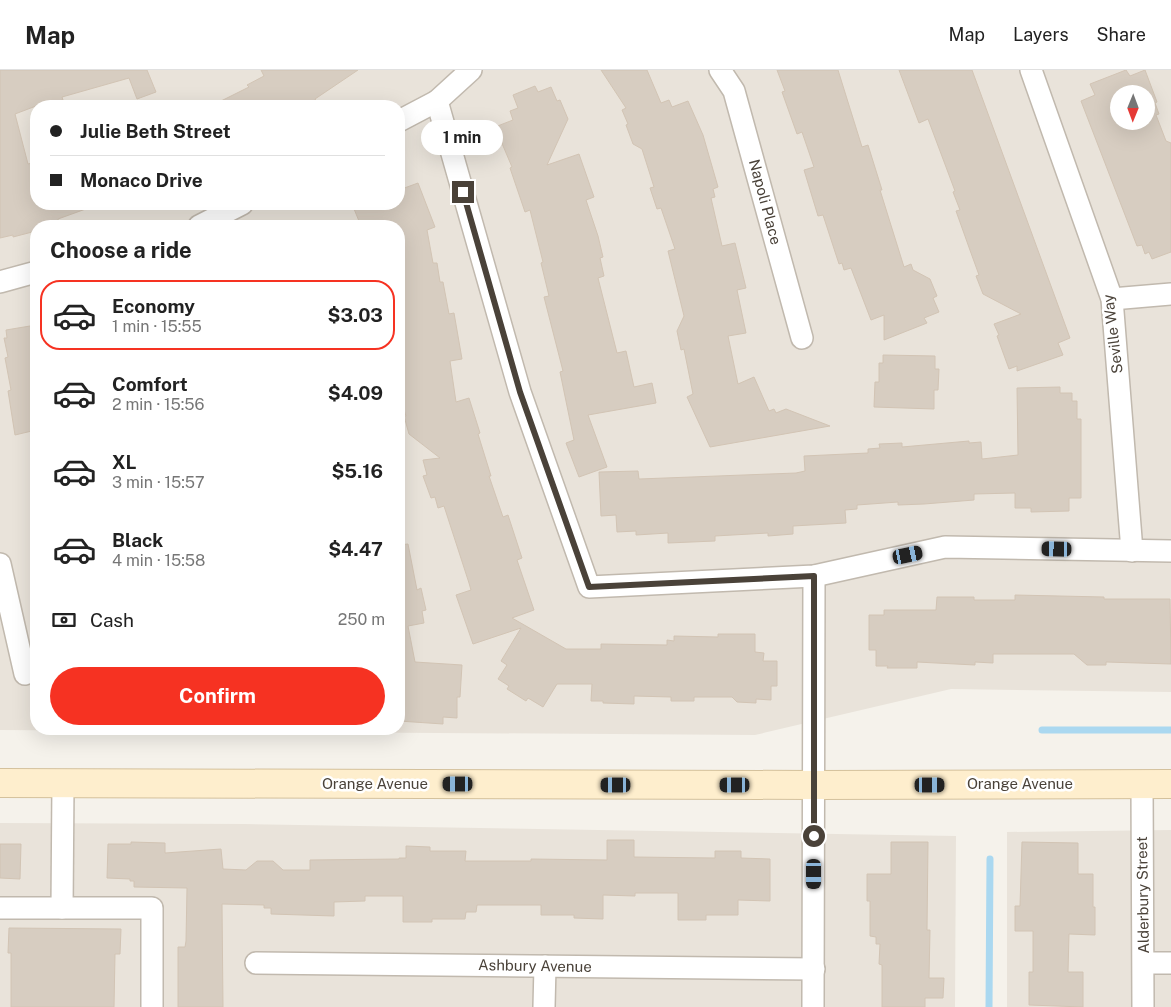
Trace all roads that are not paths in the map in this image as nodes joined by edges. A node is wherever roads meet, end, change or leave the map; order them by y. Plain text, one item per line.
1 (471, 70) edge
2 (720, 70) edge
3 (1030, 70) edge
4 (437, 101) junction
5 (405, 118) edge
6 (231, 210) edge
7 (211, 220) edge
8 (30, 274) edge
9 (0, 282) edge
10 (1171, 294) edge
11 (1112, 298) junction
12 (802, 338) dead end
13 (1132, 551) junction
14 (1171, 551) edge
15 (0, 564) edge
16 (814, 576) junction
17 (25, 674) dead end
18 (0, 783) edge
19 (63, 784) junction
20 (1142, 784) junction
21 (1171, 784) edge
22 (814, 785) junction
23 (0, 908) edge
24 (62, 908) junction
25 (256, 963) dead end
26 (1144, 963) junction
27 (1171, 963) edge
28 (545, 966) junction
29 (814, 969) junction
30 (152, 1007) edge
31 (544, 1007) edge
32 (813, 1007) edge
33 (1143, 1007) edge

1 - 4 street
2 - 12 street, Napoli Place
3 - 11 street, Seville Way
4 - 5 street
4 - 16 street
6 - 7 street
8 - 9 street
10 - 11 street
11 - 13 street, Seville Way
13 - 14 street
13 - 16 street
15 - 17 street
16 - 22 street
18 - 19 main road, Orange Avenue
19 - 22 main road, Orange Avenue
19 - 24 street
20 - 21 main road, Orange Avenue
20 - 22 main road, Orange Avenue
20 - 26 street, Alderbury Street
22 - 29 street
23 - 24 street
24 - 30 street
25 - 28 street, Ashbury Avenue
26 - 27 street
26 - 33 street, Alderbury Street
28 - 29 street, Ashbury Avenue
28 - 31 street
29 - 32 street

